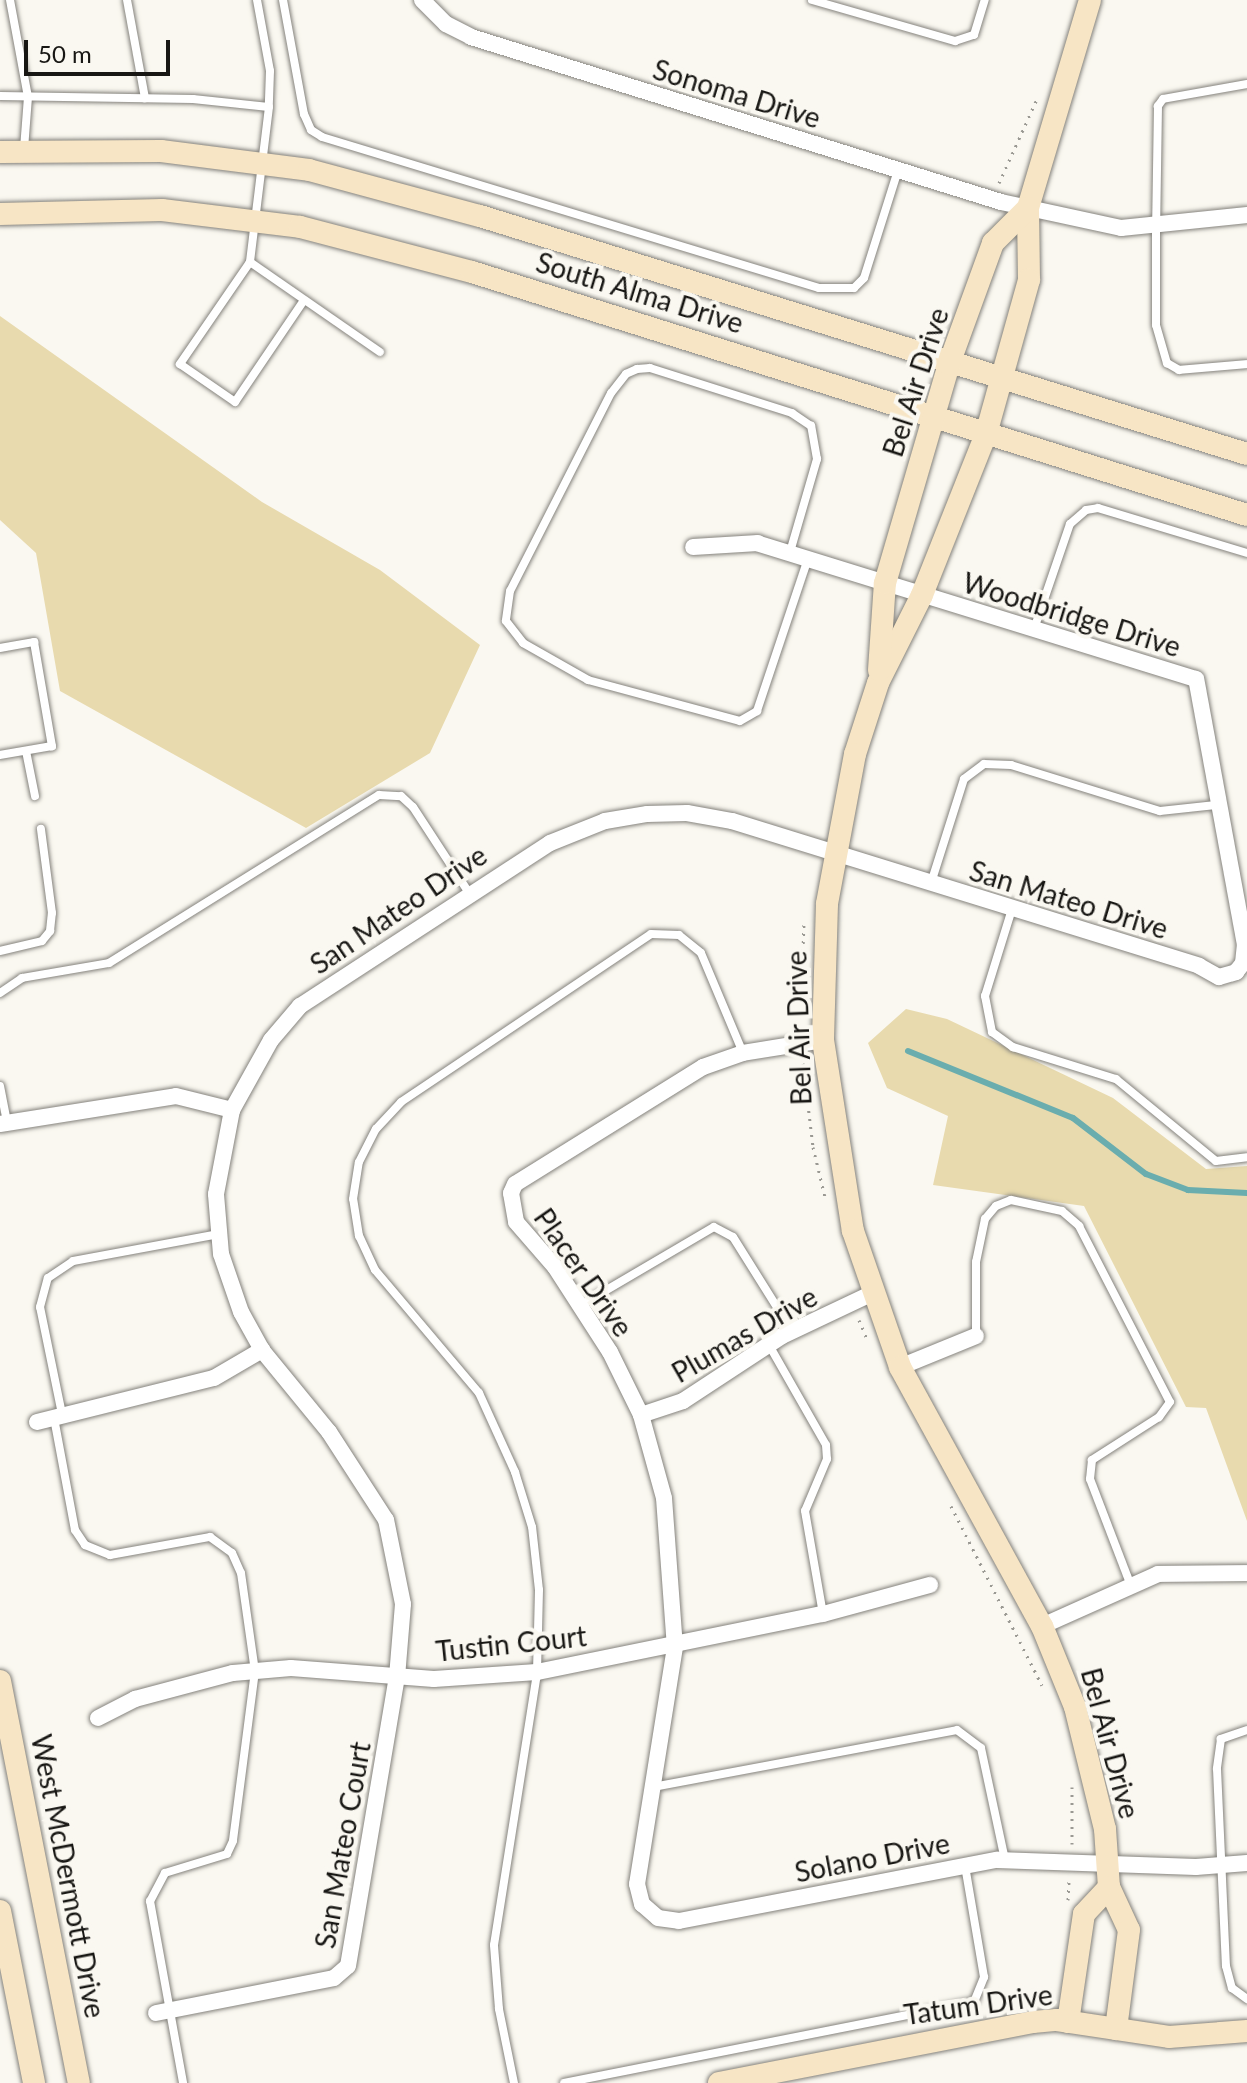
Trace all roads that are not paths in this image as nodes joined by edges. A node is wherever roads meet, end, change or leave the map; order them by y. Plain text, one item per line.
1 (10, 0) edge
2 (127, 0) edge
3 (257, 0) edge
4 (283, 0) edge
5 (422, 0) edge
6 (812, 0) edge
7 (985, 0) edge
8 (1090, 0) edge
9 (1247, 84) edge
10 (0, 96) edge
11 (28, 97) junction
12 (145, 98) junction
13 (269, 107) junction
14 (24, 150) junction
15 (0, 152) edge
16 (261, 164) junction
17 (898, 170) junction
18 (1038, 211) junction
19 (0, 214) edge
20 (1247, 215) edge
21 (257, 222) junction
22 (1156, 228) junction
23 (250, 262) junction
24 (304, 300) junction
25 (380, 352) dead end
26 (949, 364) junction
27 (1247, 364) edge
28 (1001, 379) junction
29 (934, 415) junction
30 (986, 434) junction
31 (1247, 454) edge
32 (1247, 515) edge
33 (693, 547) dead end
34 (790, 553) junction
35 (1247, 553) edge
36 (808, 559) junction
37 (885, 583) junction
38 (922, 595) junction
39 (1034, 629) junction
40 (0, 648) edge
41 (878, 683) junction
42 (26, 751) junction
43 (0, 755) edge
44 (35, 796) dead end
45 (1216, 805) junction
46 (41, 829) dead end
47 (834, 853) junction
48 (931, 884) junction
49 (469, 893) junction
50 (1012, 909) junction
51 (0, 951) edge
52 (1236, 972) joint
53 (0, 993) edge
54 (812, 1040) junction
55 (743, 1053) junction
56 (0, 1086) edge
57 (232, 1110) junction
58 (3, 1123) edge
59 (1247, 1157) edge
60 (218, 1234) junction
61 (873, 1293) junction
62 (581, 1305) junction
63 (792, 1331) junction
64 (976, 1336) joint
65 (769, 1345) junction
66 (262, 1350) junction
67 (900, 1367) junction
68 (641, 1415) junction
69 (51, 1418) junction
70 (1247, 1573) edge
71 (1130, 1583) junction
72 (930, 1585) dead end
73 (823, 1614) junction
74 (1042, 1626) junction
75 (675, 1647) junction
76 (255, 1671) junction
77 (537, 1672) junction
78 (397, 1677) junction
79 (1, 1694) edge
80 (98, 1718) dead end
81 (1247, 1730) edge
82 (653, 1787) junction
83 (1005, 1860) junction
84 (1108, 1863) junction
85 (1247, 1863) edge
86 (965, 1866) junction
87 (1219, 1866) junction
88 (1109, 1887) junction
89 (0, 1911) edge
90 (649, 1912) joint
91 (1247, 1999) edge
92 (163, 2012) junction
93 (1068, 2022) junction
94 (1116, 2029) junction
95 (1247, 2031) edge
96 (34, 2083) edge
97 (79, 2083) edge
98 (183, 2083) edge
99 (514, 2083) edge
100 (564, 2083) edge
101 (719, 2083) edge

1 - 11 lane
2 - 12 lane
3 - 13 lane
4 - 17 lane
5 - 17 street, Sonoma Drive
6 - 7 lane
8 - 18 street, Bel Air Drive
9 - 22 lane
10 - 11 lane
11 - 12 lane
11 - 14 lane
12 - 13 lane
13 - 16 lane
14 - 15 street, South Alma Drive
14 - 16 street, South Alma Drive
16 - 21 lane
16 - 26 street, South Alma Drive
17 - 18 street, Sonoma Drive
18 - 22 street, Sonoma Drive
18 - 26 street, Bel Air Drive
18 - 28 street, Bel Air Drive
19 - 21 street, South Alma Drive
20 - 22 street, Sonoma Drive
21 - 23 lane
21 - 29 street, South Alma Drive
22 - 27 lane
23 - 24 lane
23 - 24 lane
24 - 25 lane
26 - 28 street, South Alma Drive
26 - 29 street, Bel Air Drive
28 - 30 street, Bel Air Drive
28 - 31 street, South Alma Drive
29 - 30 street, South Alma Drive
29 - 37 street, Bel Air Drive
30 - 32 street, South Alma Drive
30 - 38 street, Bel Air Drive
33 - 34 street, Woodbridge Drive
34 - 36 street, Woodbridge Drive
34 - 36 lane
35 - 39 lane
36 - 37 street, Woodbridge Drive
37 - 38 street, Woodbridge Drive
37 - 41 street, Bel Air Drive
38 - 39 street, Woodbridge Drive
38 - 41 street, Bel Air Drive
39 - 45 street, Woodbridge Drive
40 - 42 lane
41 - 47 street, Bel Air Drive
42 - 43 lane
42 - 44 lane
45 - 48 lane
45 - 52 street, Woodbridge Drive
46 - 51 lane
47 - 48 street, San Mateo Drive
47 - 49 street, San Mateo Drive
47 - 54 street, Bel Air Drive
48 - 50 street, San Mateo Drive
49 - 53 lane
49 - 57 street, San Mateo Drive
50 - 52 street, San Mateo Drive
50 - 59 lane
54 - 55 street, Placer Drive
54 - 61 street, Bel Air Drive
55 - 62 street, Placer Drive
55 - 77 lane
56 - 58 lane
57 - 58 street
57 - 60 street, San Mateo Drive
60 - 66 street, San Mateo Drive
60 - 69 lane
61 - 63 street, Plumas Drive
61 - 67 street, Bel Air Drive
62 - 63 lane
62 - 68 street, Placer Drive
63 - 65 street, Plumas Drive
64 - 67 street
64 - 71 lane
65 - 68 street, Plumas Drive
65 - 73 lane
66 - 69 street
66 - 78 street, San Mateo Drive
67 - 74 street, Bel Air Drive
68 - 75 street, Placer Drive
69 - 76 lane
70 - 71 street
71 - 74 street
72 - 73 street, Tustin Court
73 - 75 street, Tustin Court
74 - 84 street, Bel Air Drive
75 - 77 street, Tustin Court
75 - 82 street, Placer Drive
76 - 78 street, Tustin Court
76 - 80 street, Tustin Court
76 - 92 lane
77 - 78 street, Tustin Court
77 - 99 lane
78 - 92 street, San Mateo Court
79 - 97 street, West McDermott Drive
81 - 87 lane
82 - 83 lane
82 - 90 street, Placer Drive
83 - 84 street, Solano Drive
83 - 86 street, Solano Drive
84 - 87 street, Solano Drive
84 - 88 street, Bel Air Drive
85 - 87 street, Solano Drive
86 - 90 street, Solano Drive
86 - 100 lane
87 - 91 lane
88 - 93 street
88 - 94 street, Bel Air Drive
89 - 96 street
92 - 98 lane
93 - 94 street, Tatum Drive
93 - 101 street, Tatum Drive
94 - 95 street, Tatum Drive

